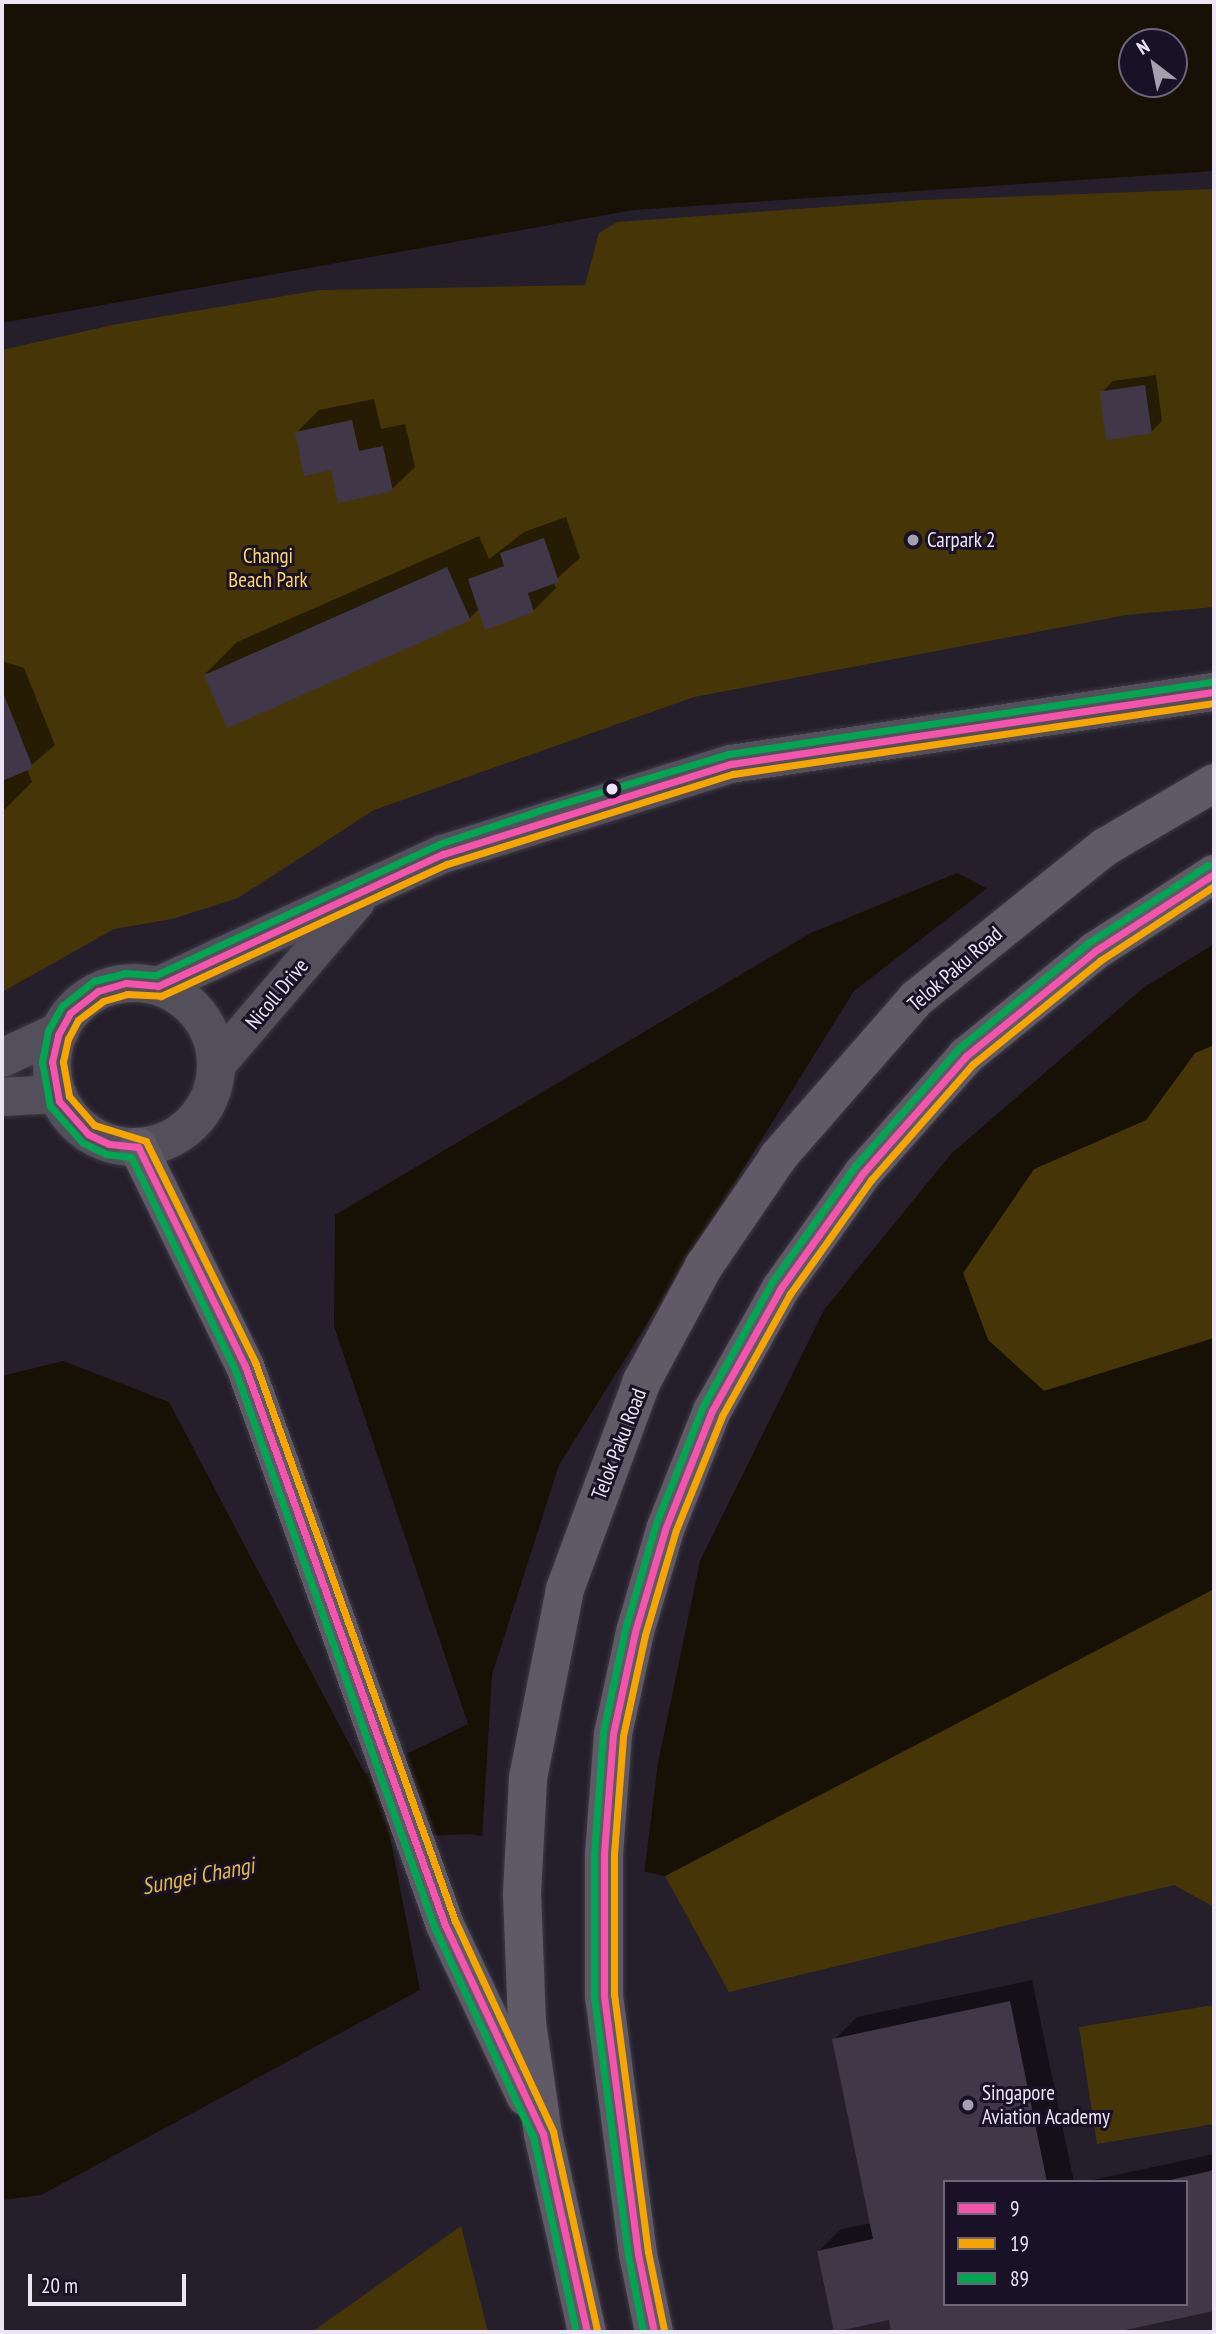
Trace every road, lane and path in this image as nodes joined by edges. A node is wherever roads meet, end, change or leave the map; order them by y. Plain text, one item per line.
1 (1212, 695) edge
2 (1214, 783) edge
3 (1214, 874) edge
4 (364, 891) junction
5 (158, 986) junction
6 (60, 1031) junction
7 (2, 1058) edge
8 (217, 1064) junction
9 (57, 1094) junction
10 (2, 1097) edge
11 (138, 1147) junction
12 (543, 2134) junction
13 (587, 2332) edge
14 (654, 2332) edge

1 - 4 street, Nicoll Drive
2 - 12 main road, Telok Paku Road
3 - 14 main road
4 - 5 street, Nicoll Drive
4 - 8 street, Nicoll Drive
5 - 6 street, Nicoll Drive
5 - 8 street, Nicoll Drive
6 - 7 street, Nicoll Drive
6 - 9 street, Nicoll Drive
8 - 11 street, Nicoll Drive
9 - 10 street
9 - 11 street, Nicoll Drive
11 - 12 main road
12 - 13 main road, Telok Paku Road

